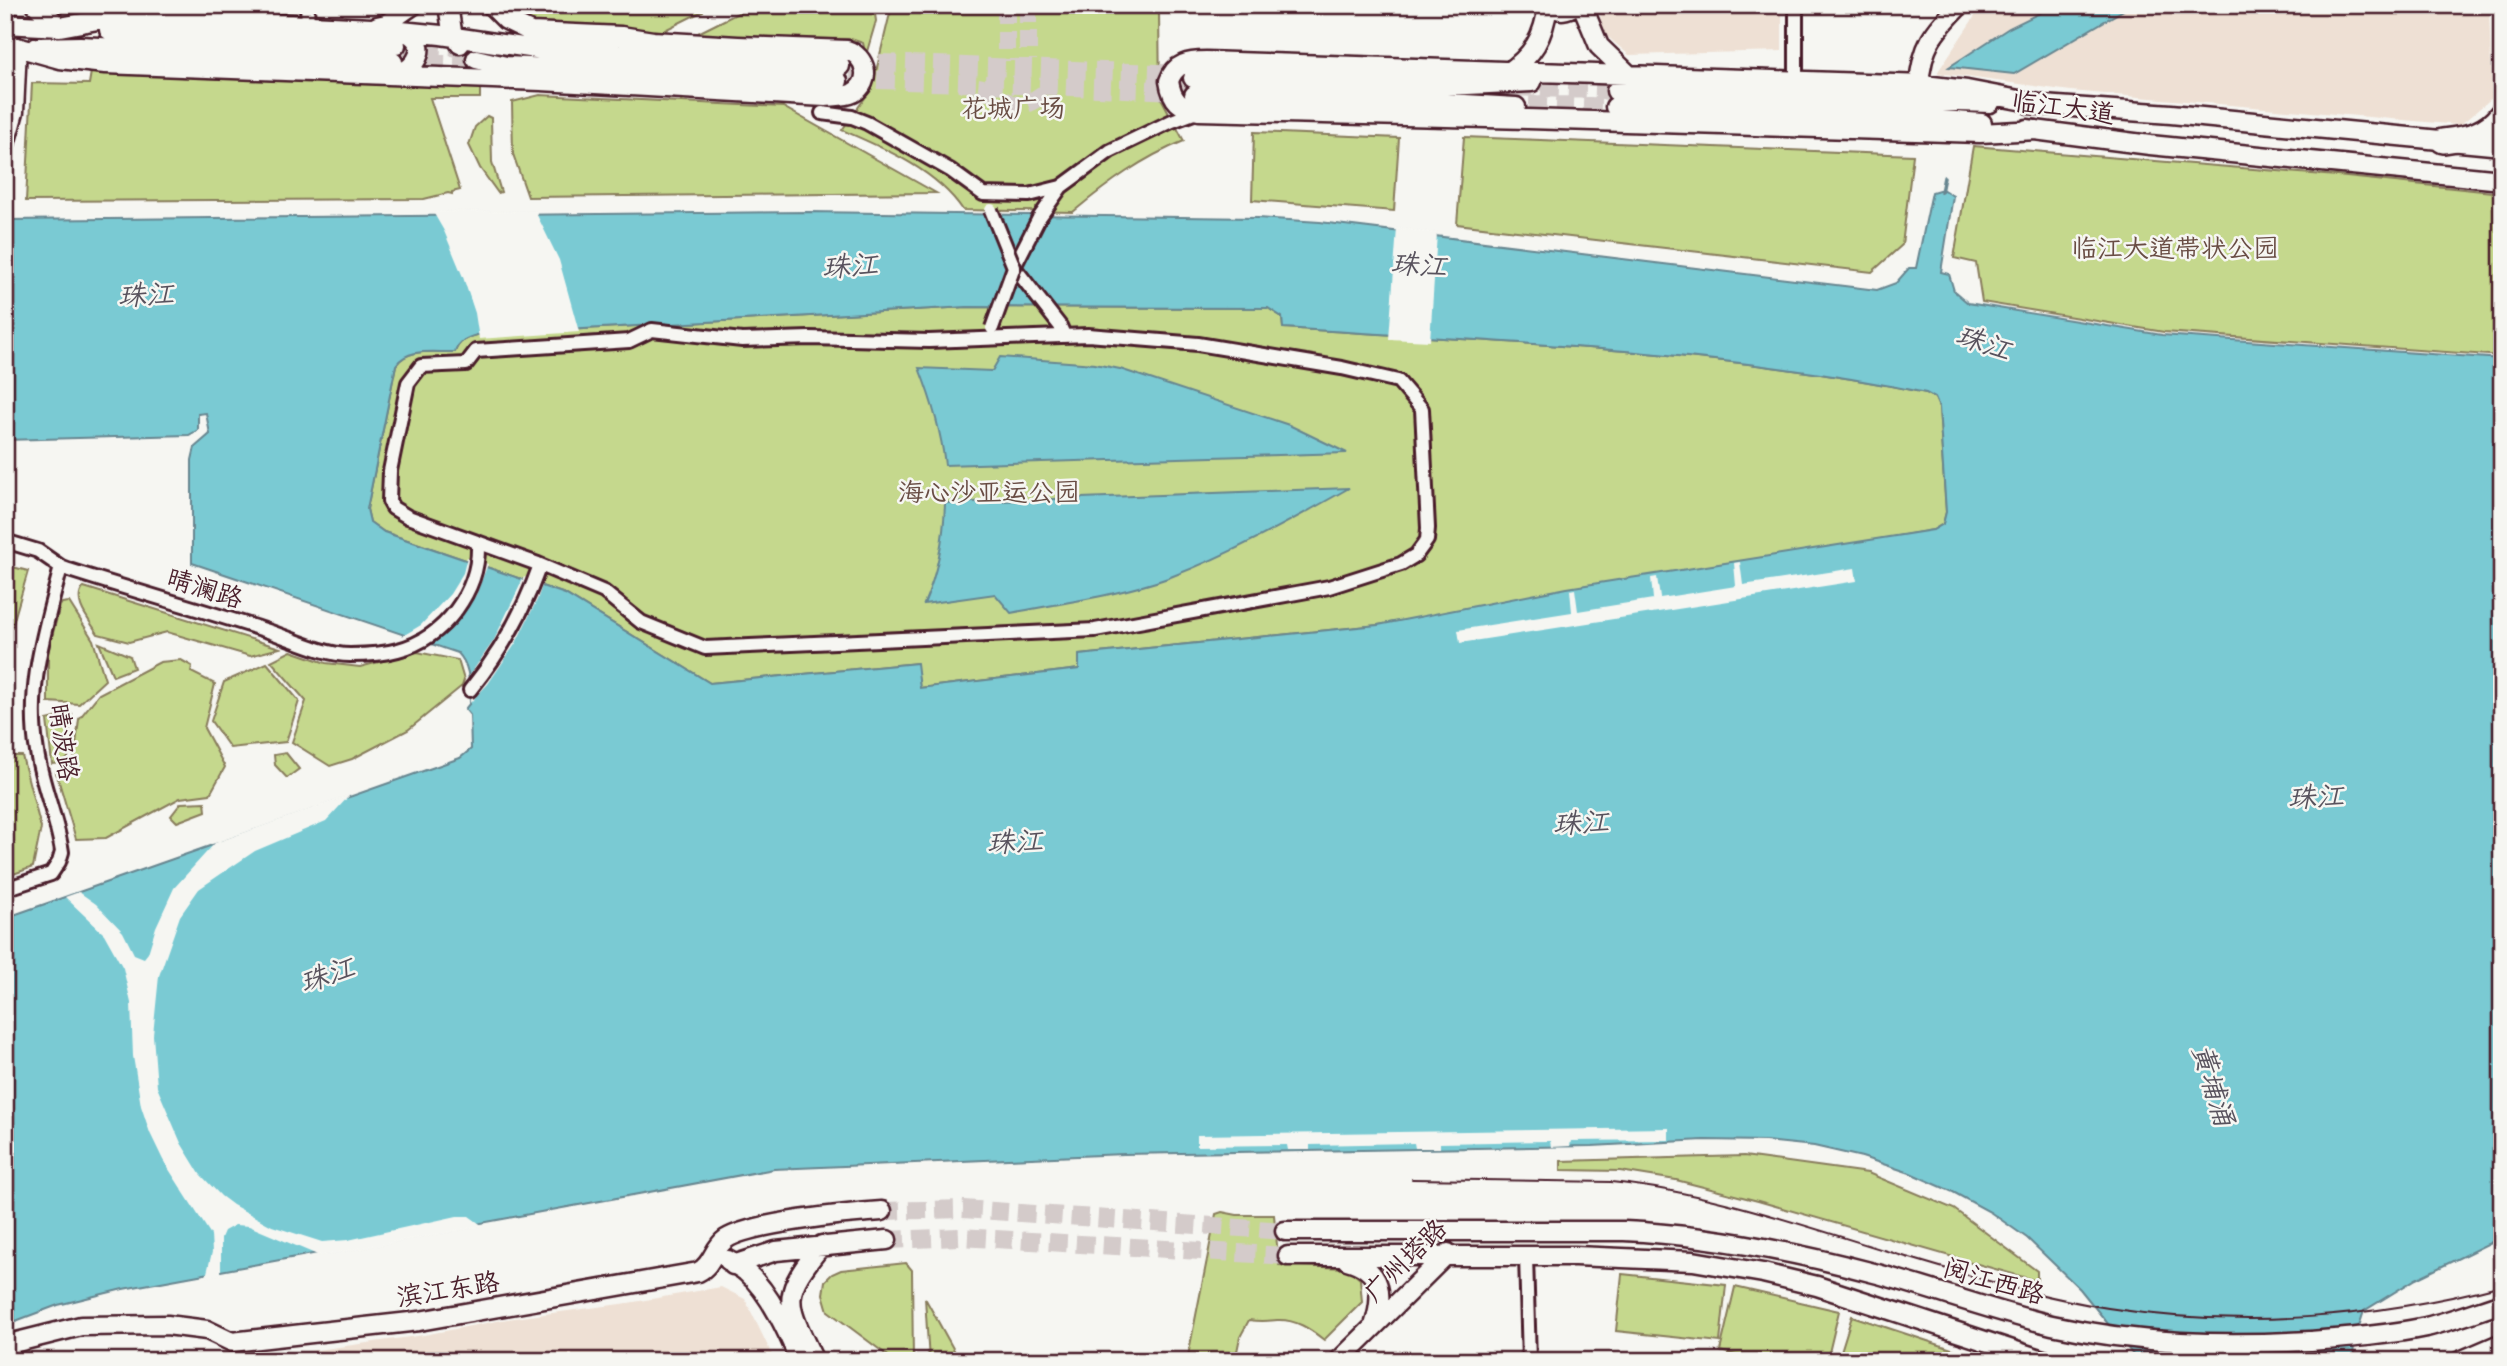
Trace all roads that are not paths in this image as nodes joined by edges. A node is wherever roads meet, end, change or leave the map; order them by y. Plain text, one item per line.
1 (36, 5) edge
2 (307, 5) edge
3 (413, 5) edge
4 (448, 5) edge
5 (484, 5) edge
6 (491, 5) edge
7 (1550, 5) edge
8 (1575, 5) edge
9 (1582, 5) edge
10 (1796, 5) edge
11 (1960, 5) edge
12 (5, 24) edge
13 (308, 25) junction
14 (60, 27) junction
15 (371, 28) junction
16 (455, 37) junction
17 (11, 47) edge
18 (394, 53) junction
19 (476, 59) junction
20 (541, 66) junction
21 (1509, 72) junction
22 (514, 73) junction
23 (839, 74) tunnel mouth
24 (1583, 74) junction
25 (1628, 74) junction
26 (486, 79) junction
27 (1797, 80) junction
28 (1489, 85) junction
29 (1919, 85) junction
30 (1196, 94) junction
31 (2040, 104) junction
32 (1615, 107) junction
33 (822, 113) dead end
34 (2502, 114) edge
35 (2376, 135) junction
36 (2443, 141) junction
37 (5, 144) edge
38 (2502, 146) edge
39 (2374, 168) junction
40 (2502, 173) edge
41 (2479, 178) junction
42 (2502, 180) edge
43 (1060, 187) junction
44 (983, 194) junction
45 (1014, 267) junction
46 (1062, 330) junction
47 (991, 333) junction
48 (5, 541) edge
49 (478, 548) junction
50 (540, 565) junction
51 (61, 567) junction
52 (470, 690) dead end
53 (5, 889) edge
54 (882, 1211) tunnel mouth
55 (1285, 1231) tunnel mouth
56 (1471, 1232) junction
57 (728, 1238) junction
58 (887, 1240) tunnel mouth
59 (822, 1245) junction
60 (1288, 1256) tunnel mouth
61 (1526, 1256) junction
62 (1335, 1257) junction
63 (1452, 1257) junction
64 (733, 1265) junction
65 (2502, 1303) edge
66 (1373, 1329) junction
67 (5, 1345) edge
68 (2498, 1346) edge
69 (800, 1361) edge
70 (814, 1361) edge
71 (1339, 1361) edge
72 (1355, 1361) edge
73 (1530, 1361) edge
74 (2046, 1361) edge
75 (2460, 1361) edge

1 - 14 main road
2 - 13 street
3 - 15 main road
4 - 16 main road
5 - 20 main road
6 - 20 main road
7 - 8 main road
7 - 21 main road
9 - 25 main road
10 - 27 street
11 - 29 main road
12 - 14 main road
13 - 14 main road
13 - 15 main road
14 - 18 main road
15 - 18 main road
16 - 18 main road
16 - 19 main road
16 - 20 main road
17 - 18 main road
17 - 37 main road
18 - 26 main road
19 - 20 main road
19 - 22 main road
20 - 22 main road
20 - 23 main road
20 - 26 main road
21 - 24 main road
21 - 28 main road
21 - 30 main road
22 - 26 main road
24 - 25 main road
24 - 28 main road
25 - 27 main road
27 - 29 main road
28 - 30 main road
29 - 31 main road
30 - 32 main road
30 - 43 street
31 - 32 main road, 临江大道
31 - 35 main road, 临江大道
32 - 39 main road, 临江大道
33 - 44 street
34 - 36 highway
35 - 36 main road, 临江大道
35 - 39 main road
36 - 38 main road, 临江大道
39 - 41 main road, 临江大道
40 - 41 main road
41 - 42 main road, 临江大道
43 - 44 street
43 - 45 street
44 - 45 street, bridge
45 - 46 street
45 - 47 street, bridge
46 - 47 street
46 - 50 street
47 - 49 street
48 - 51 street, 晴澜路
49 - 50 street
49 - 51 street, 晴澜路
50 - 52 street
51 - 53 street, 晴波路
54 - 57 main road
55 - 56 main road
56 - 63 main road, 广州塔路
56 - 65 main road, 阅江西路
57 - 64 main road
57 - 67 main road, 滨江东路
58 - 59 main road
59 - 64 main road
59 - 70 main road
60 - 62 main road
61 - 63 main road
61 - 73 street
61 - 74 main road
62 - 63 main road
62 - 66 main road
63 - 66 main road, 广州塔路
63 - 72 main road, 广州塔路
64 - 69 main road
66 - 71 main road, 广州塔路
68 - 75 main road

